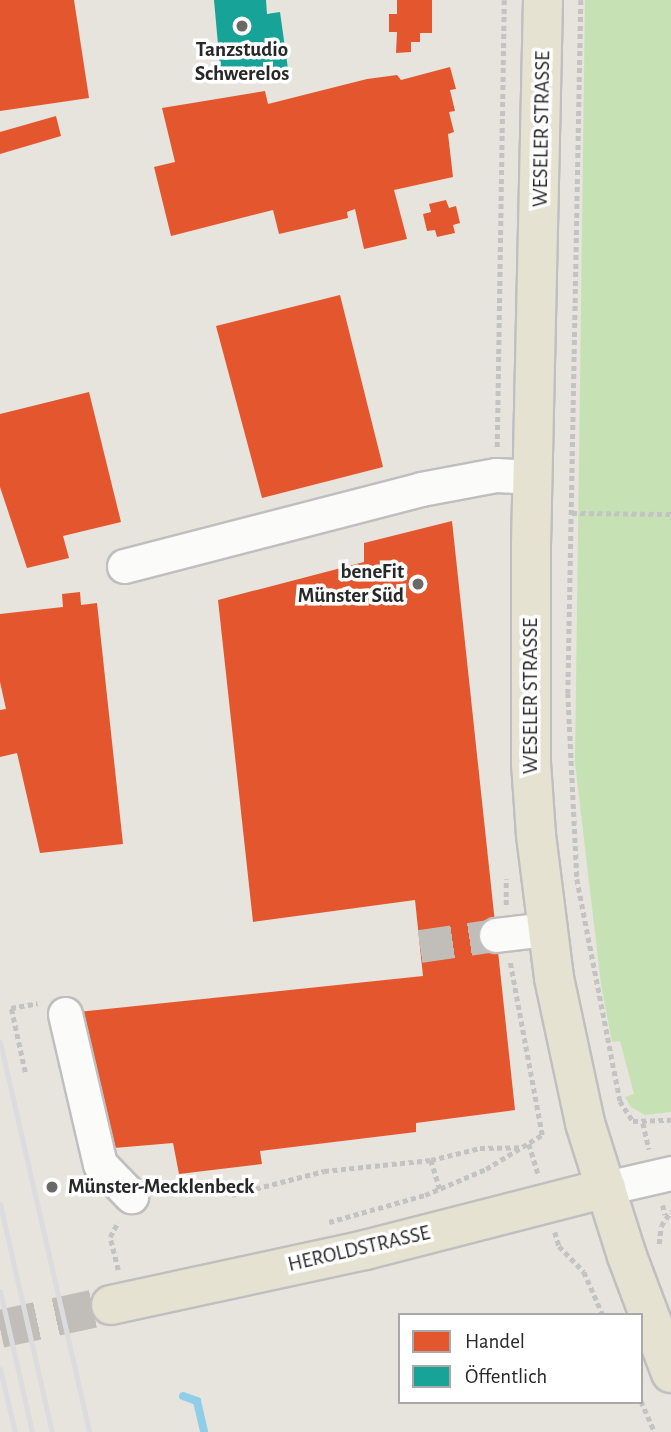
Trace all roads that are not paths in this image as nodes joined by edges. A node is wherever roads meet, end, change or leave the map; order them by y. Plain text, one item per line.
1 (543, 0) edge
2 (532, 477) junction
3 (124, 566) dead end
4 (546, 929) junction
5 (496, 935) tunnel mouth
6 (58, 1007) road end
7 (671, 1173) edge
8 (606, 1188) junction
9 (131, 1196) road end
10 (115, 1288) tunnel mouth
11 (671, 1373) edge

1 - 2 main road, WESELER STRASSE
2 - 3 street
2 - 4 main road, WESELER STRASSE
4 - 5 street
4 - 8 main road, WESELER STRASSE
6 - 9 street
7 - 8 street
8 - 10 main road, HEROLDSTRASSE
8 - 11 main road, WESELER STRASSE

